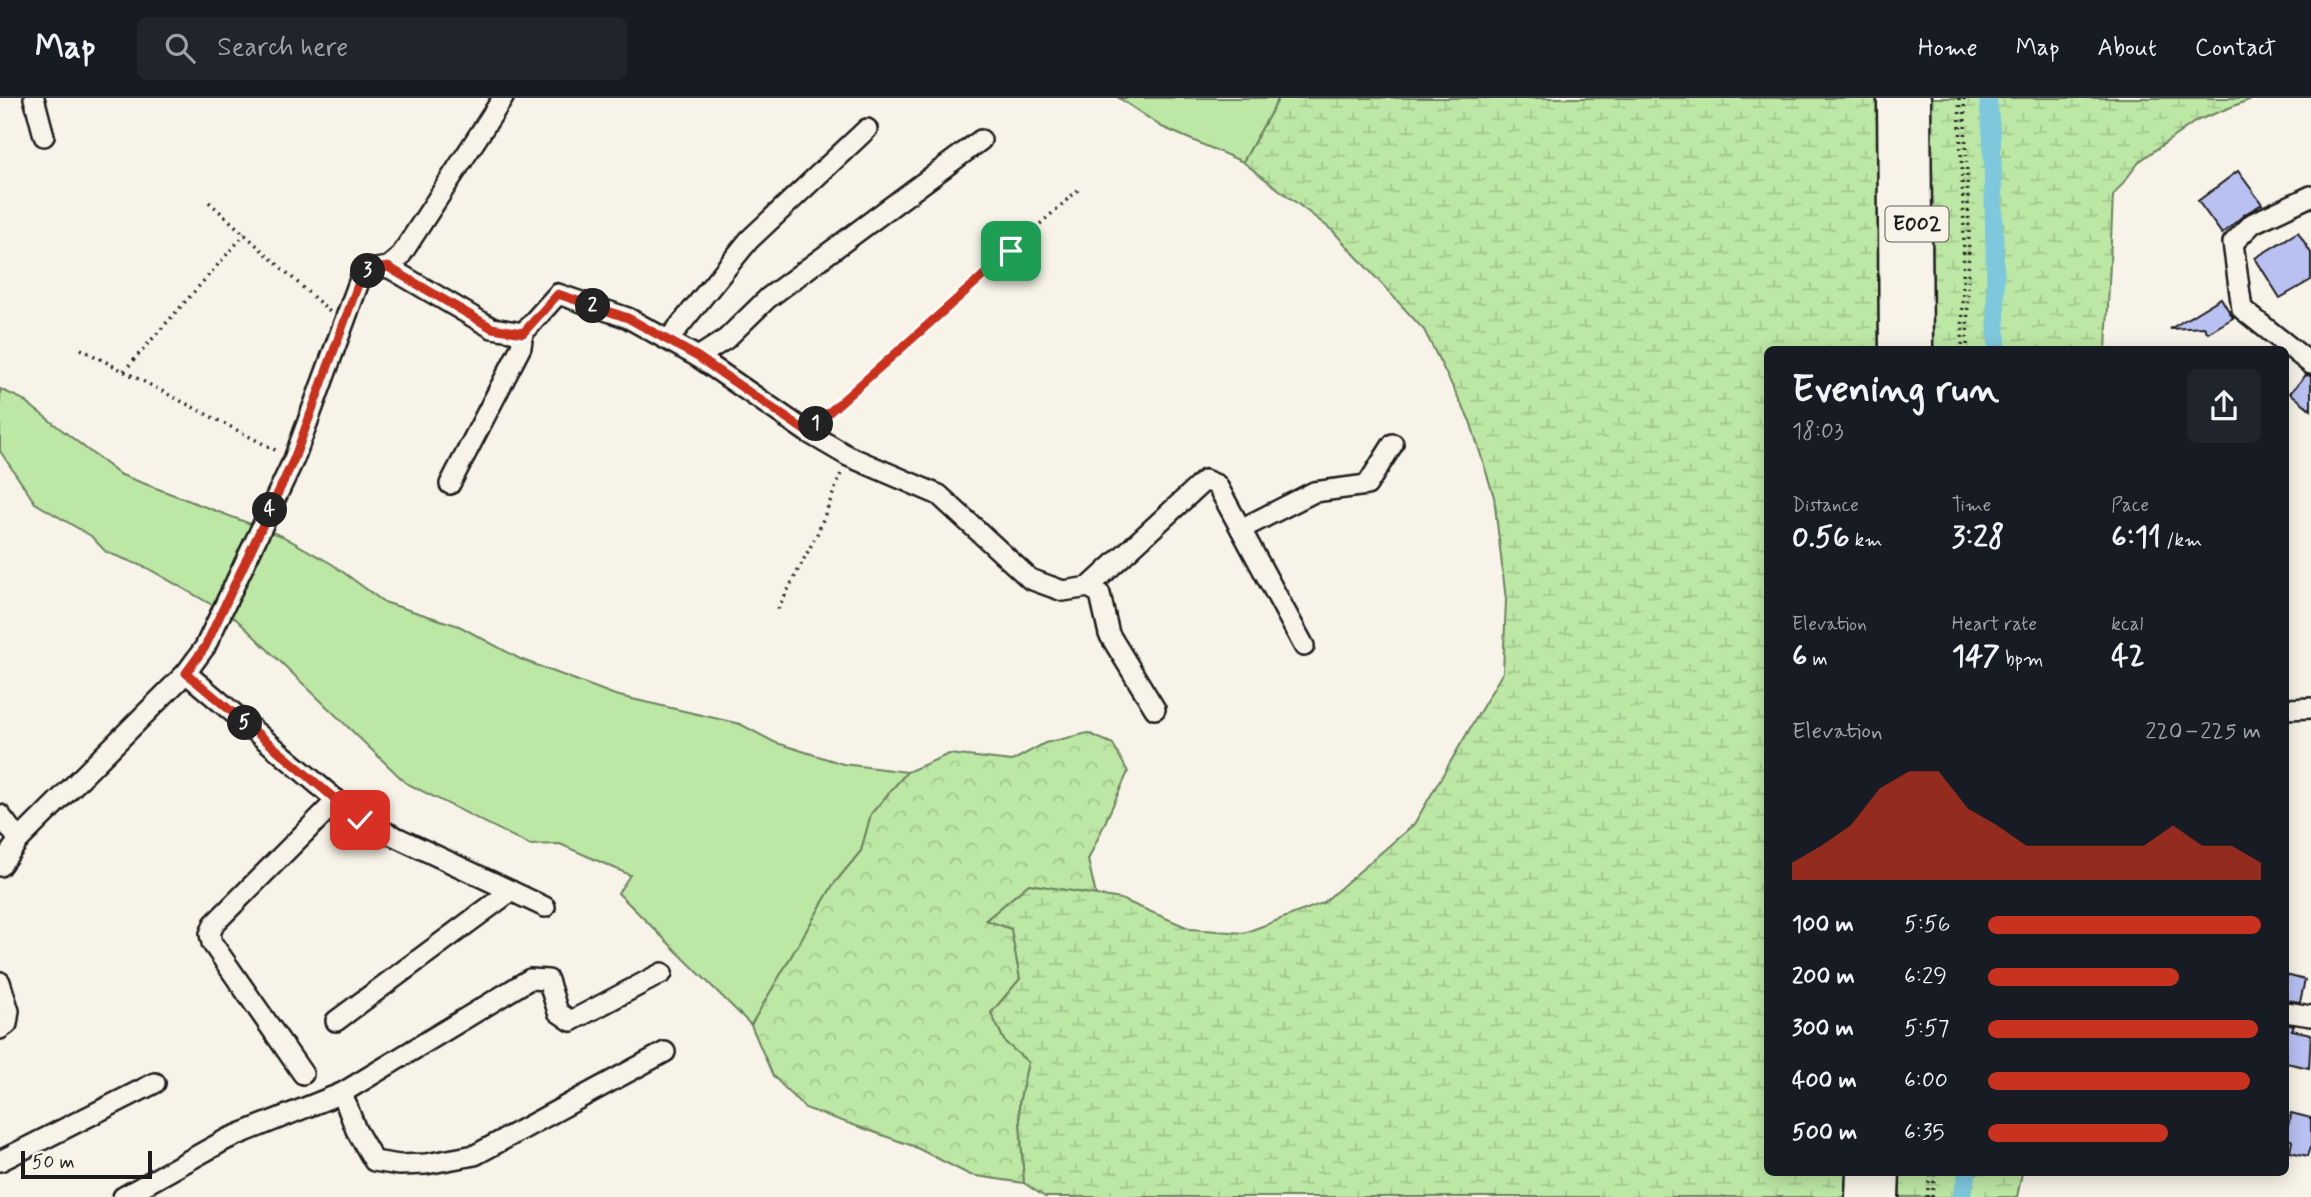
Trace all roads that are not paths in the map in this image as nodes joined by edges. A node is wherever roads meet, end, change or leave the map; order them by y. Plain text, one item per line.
1 (34, 98) edge
2 (503, 98) edge
3 (1892, 98) edge
4 (1916, 98) edge
5 (867, 129) dead end
6 (44, 136) dead end
7 (981, 141) dead end
8 (2311, 196) edge
9 (388, 267) junction
10 (523, 333) junction
11 (668, 340) junction
12 (1894, 346) edge
13 (1917, 346) edge
14 (2288, 346) edge
15 (2289, 347) edge
16 (698, 357) junction
17 (2311, 365) edge
18 (1393, 444) dead end
19 (450, 484) dead end
20 (1241, 529) junction
21 (1089, 587) junction
22 (1304, 646) dead end
23 (186, 673) junction
24 (2289, 708) edge
25 (2311, 708) edge
26 (1155, 709) dead end
27 (337, 800) junction
28 (0, 815) edge
29 (19, 840) junction
30 (0, 866) edge
31 (511, 891) junction
32 (545, 907) dead end
33 (662, 973) dead end
34 (0, 982) edge
35 (2289, 1012) edge
36 (2311, 1016) edge
37 (336, 1021) dead end
38 (0, 1029) edge
39 (664, 1052) dead end
40 (303, 1074) dead end
41 (155, 1083) dead end
42 (342, 1093) junction
43 (0, 1161) edge
44 (1861, 1176) edge
45 (1885, 1176) edge
46 (122, 1197) edge
47 (1860, 1197) edge
48 (1884, 1197) edge

1 - 6 street
2 - 9 street
3 - 12 highway, E002
4 - 13 highway, E002
5 - 11 street
7 - 16 street
8 - 14 street
9 - 10 street
9 - 23 street
10 - 11 street
10 - 19 street
11 - 16 street
15 - 17 street
16 - 21 street
18 - 20 street
20 - 21 street
20 - 22 street
21 - 26 street
23 - 27 street
23 - 29 street
24 - 25 street
27 - 31 street
27 - 40 street
28 - 29 street
29 - 30 street
31 - 32 street
31 - 37 street
33 - 42 street
34 - 38 street
35 - 36 street
39 - 42 street
41 - 43 street
42 - 46 street
44 - 47 highway
45 - 48 highway

